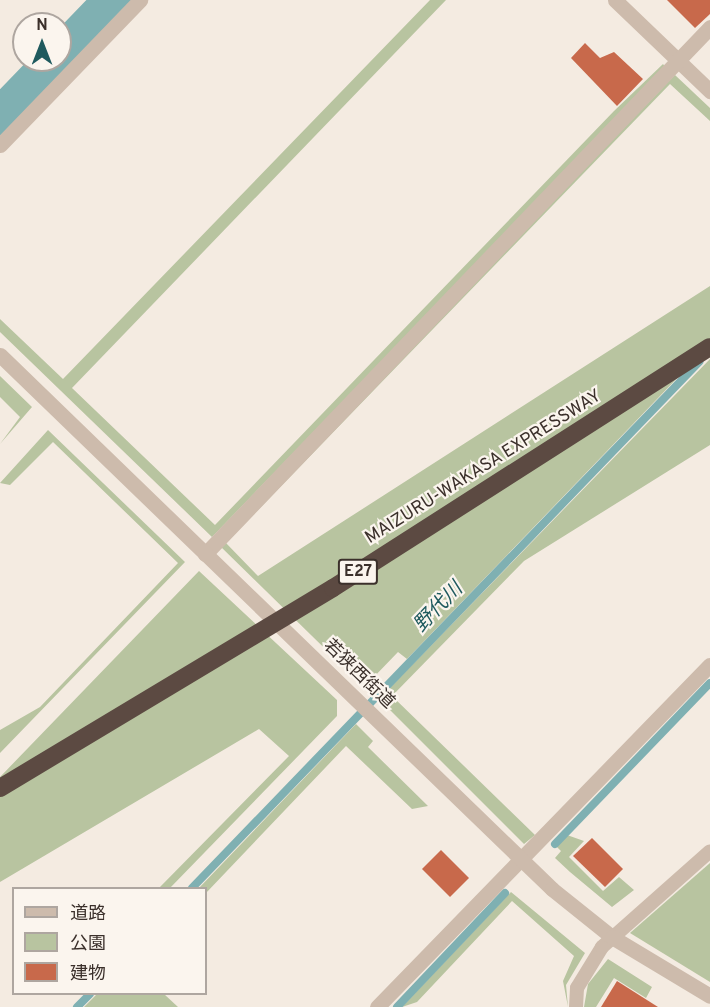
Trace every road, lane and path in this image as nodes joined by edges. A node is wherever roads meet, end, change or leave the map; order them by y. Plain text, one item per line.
1 (140, 0) edge
2 (615, 0) edge
3 (710, 27) edge
4 (678, 60) junction
5 (710, 91) edge
6 (0, 146) edge
7 (710, 347) edge
8 (0, 355) edge
9 (205, 554) junction
10 (710, 665) edge
11 (0, 788) edge
12 (710, 851) edge
13 (521, 861) junction
14 (612, 936) junction
15 (710, 996) edge
16 (377, 1007) edge
17 (576, 1007) edge

1 - 6 street
2 - 4 street
3 - 4 street
4 - 5 street
4 - 9 street
7 - 11 highway, MAIZURU-WAKASA EXPRESSWAY / E27, bridge
8 - 9 street, 若狭西街道
9 - 13 street, 若狭西街道
10 - 13 street
12 - 14 lane
13 - 14 street, 若狭西街道
13 - 16 street
14 - 15 street, 若狭西街道
14 - 17 lane

